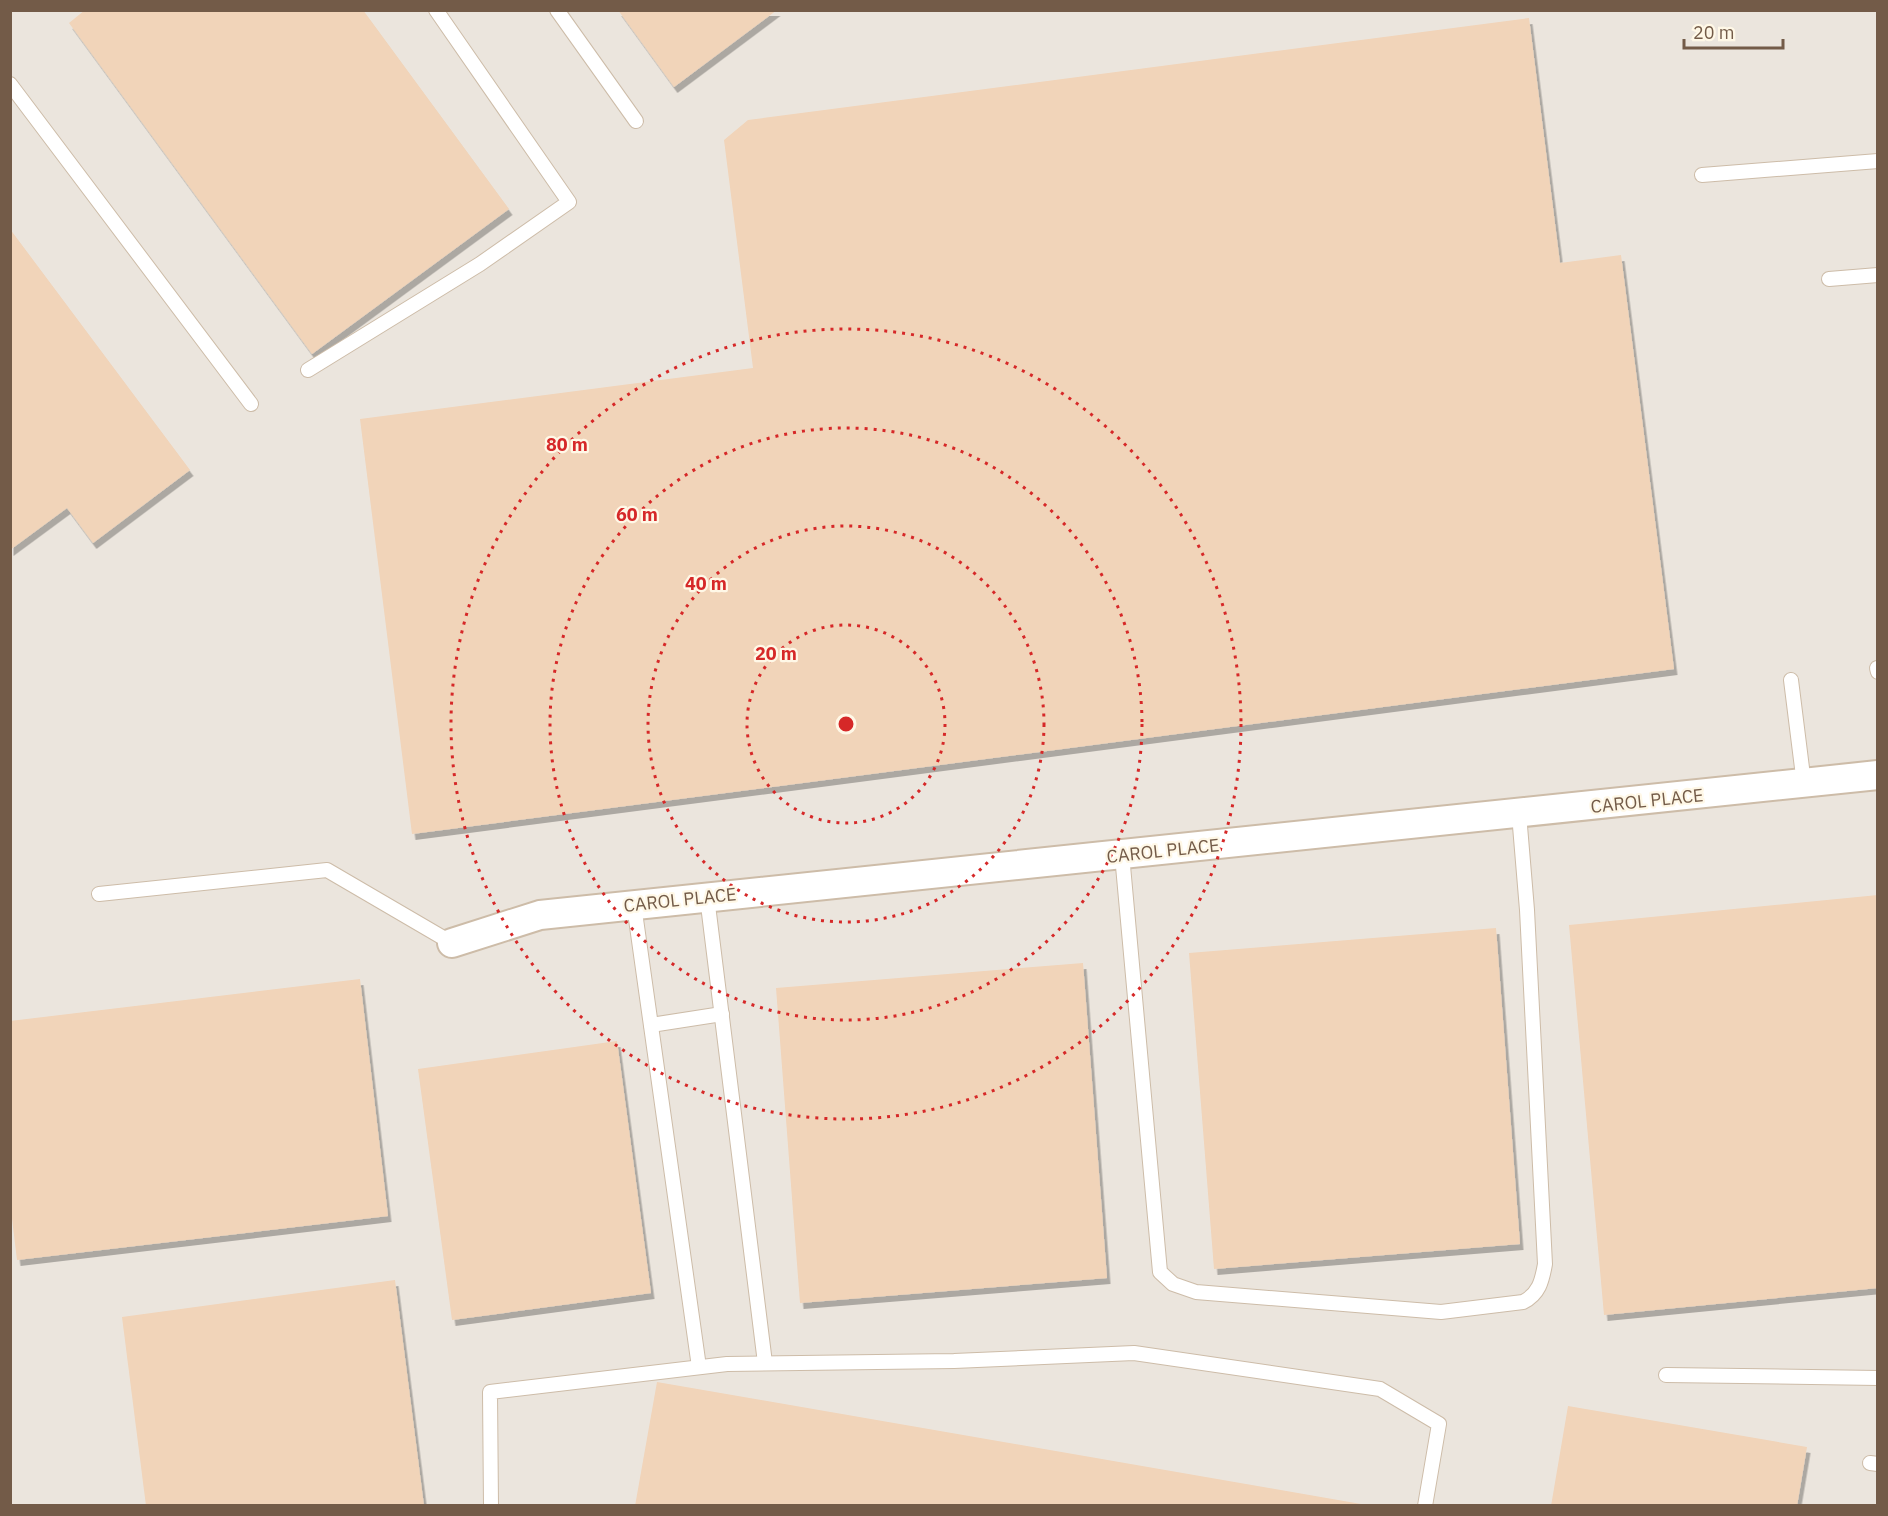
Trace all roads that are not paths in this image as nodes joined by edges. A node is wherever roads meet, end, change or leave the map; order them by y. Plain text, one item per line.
1 (436, 10) edge
2 (557, 10) edge
3 (10, 84) edge
4 (636, 121) dead end
5 (1878, 161) edge
6 (1702, 175) dead end
7 (1878, 275) edge
8 (1829, 279) dead end
9 (308, 370) dead end
10 (251, 404) dead end
11 (1877, 668) edge
12 (1878, 672) edge
13 (1791, 681) dead end
14 (1878, 775) edge
15 (1804, 784) junction
16 (1519, 814) junction
17 (1122, 855) junction
18 (99, 894) dead end
19 (707, 897) junction
20 (634, 905) junction
21 (452, 943) joint
22 (722, 1014) junction
23 (651, 1025) junction
24 (765, 1363) junction
25 (699, 1367) junction
26 (1666, 1375) dead end
27 (1878, 1378) edge
28 (491, 1506) edge
29 (1425, 1506) edge

1 - 9 lane
2 - 4 lane
3 - 10 lane
5 - 6 lane
7 - 8 lane
11 - 12 lane
13 - 15 lane
14 - 15 street, CAROL PLACE
15 - 16 street, CAROL PLACE
16 - 17 street, CAROL PLACE
16 - 17 lane
17 - 19 street, CAROL PLACE
18 - 21 lane
19 - 20 street, CAROL PLACE
19 - 22 lane
20 - 21 street, CAROL PLACE
20 - 23 lane
22 - 23 lane
22 - 24 lane
23 - 25 lane
24 - 25 lane
24 - 29 lane
25 - 28 lane
26 - 27 lane

